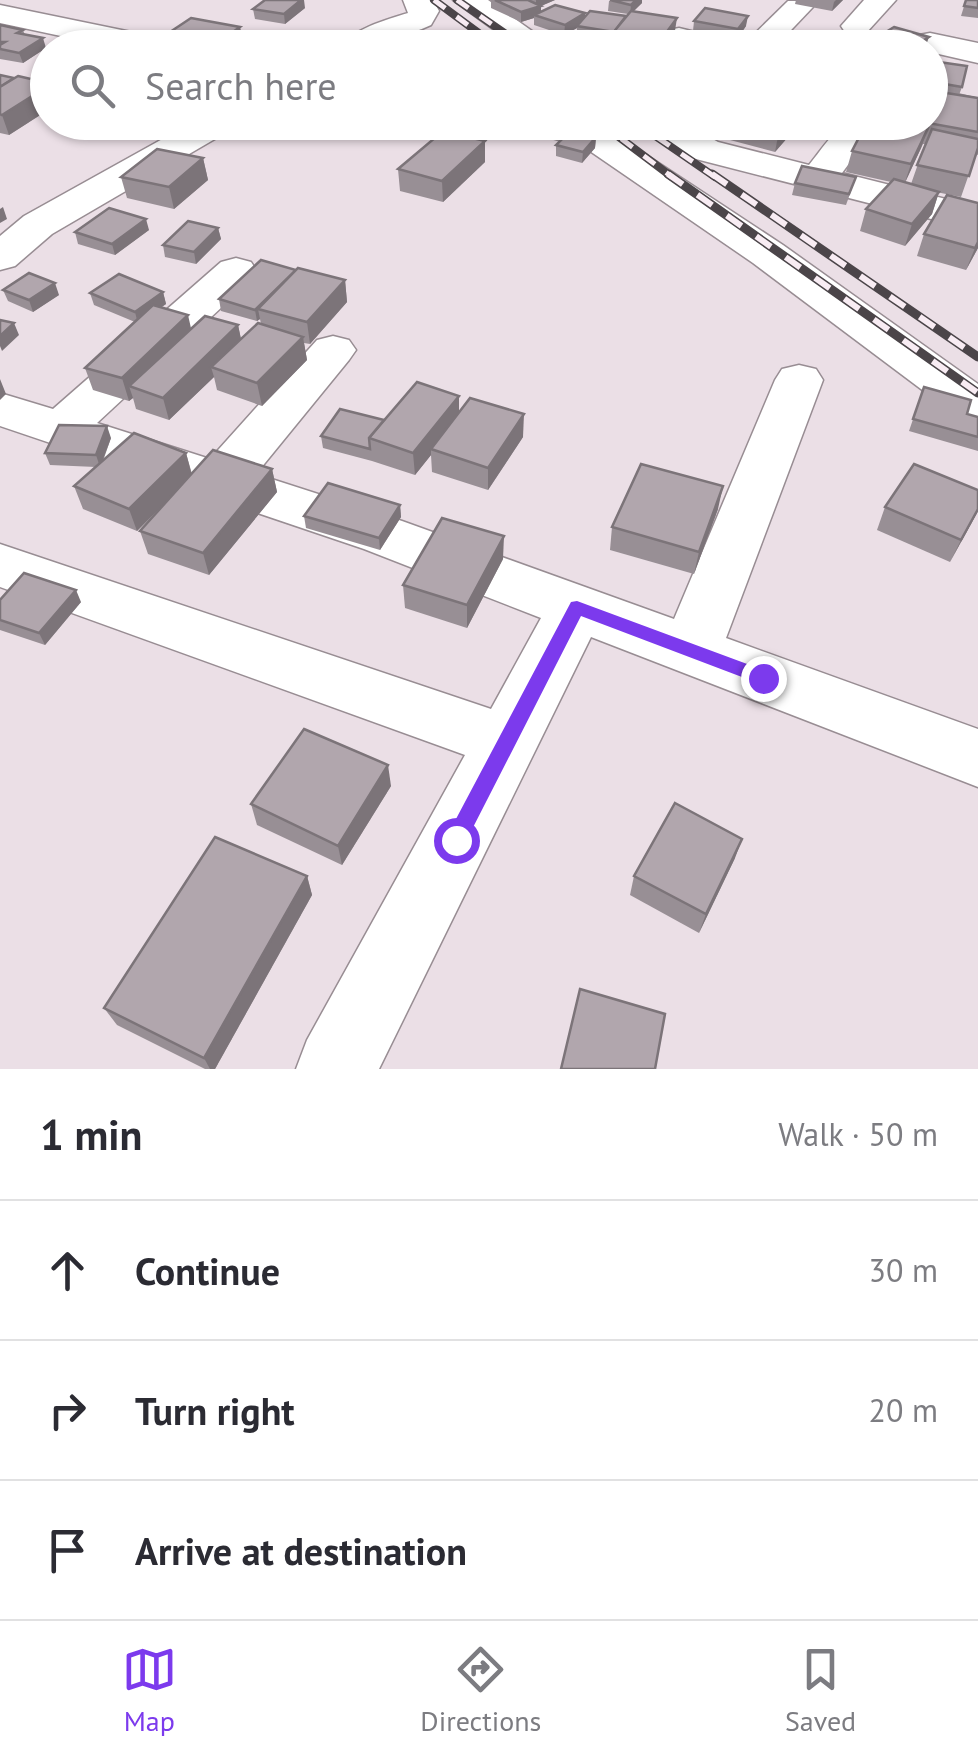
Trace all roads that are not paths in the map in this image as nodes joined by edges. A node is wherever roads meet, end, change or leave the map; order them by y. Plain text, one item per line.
1 (26, 0) edge
2 (418, 0) edge
3 (468, 0) edge
4 (881, 0) edge
5 (798, 6) dead end
6 (0, 14) edge
7 (856, 26) dead end
8 (78, 30) edge
9 (395, 30) edge
10 (514, 30) edge
11 (773, 30) edge
12 (948, 46) edge
13 (978, 54) edge
14 (948, 102) edge
15 (978, 109) edge
16 (188, 140) edge
17 (598, 140) edge
18 (688, 140) edge
19 (848, 140) edge
20 (816, 180) junction
21 (978, 219) edge
22 (0, 257) edge
23 (236, 270) dead end
24 (333, 350) dead end
25 (798, 380) dead end
26 (978, 408) edge
27 (0, 409) edge
28 (61, 429) junction
29 (220, 481) junction
30 (0, 565) edge
31 (577, 607) junction
32 (692, 651) junction
33 (507, 742) junction
34 (978, 758) edge
35 (336, 1069) edge

1 - 6 street
2 - 9 street
3 - 10 street
4 - 7 street
5 - 11 street
6 - 8 street
12 - 13 street
14 - 15 street
16 - 22 street
17 - 26 street
18 - 20 street
19 - 20 street
20 - 21 street
23 - 28 street
24 - 29 street
25 - 32 street
27 - 28 street
28 - 29 street
29 - 31 street
30 - 33 street
31 - 32 street
31 - 33 street
32 - 34 street
33 - 35 street

